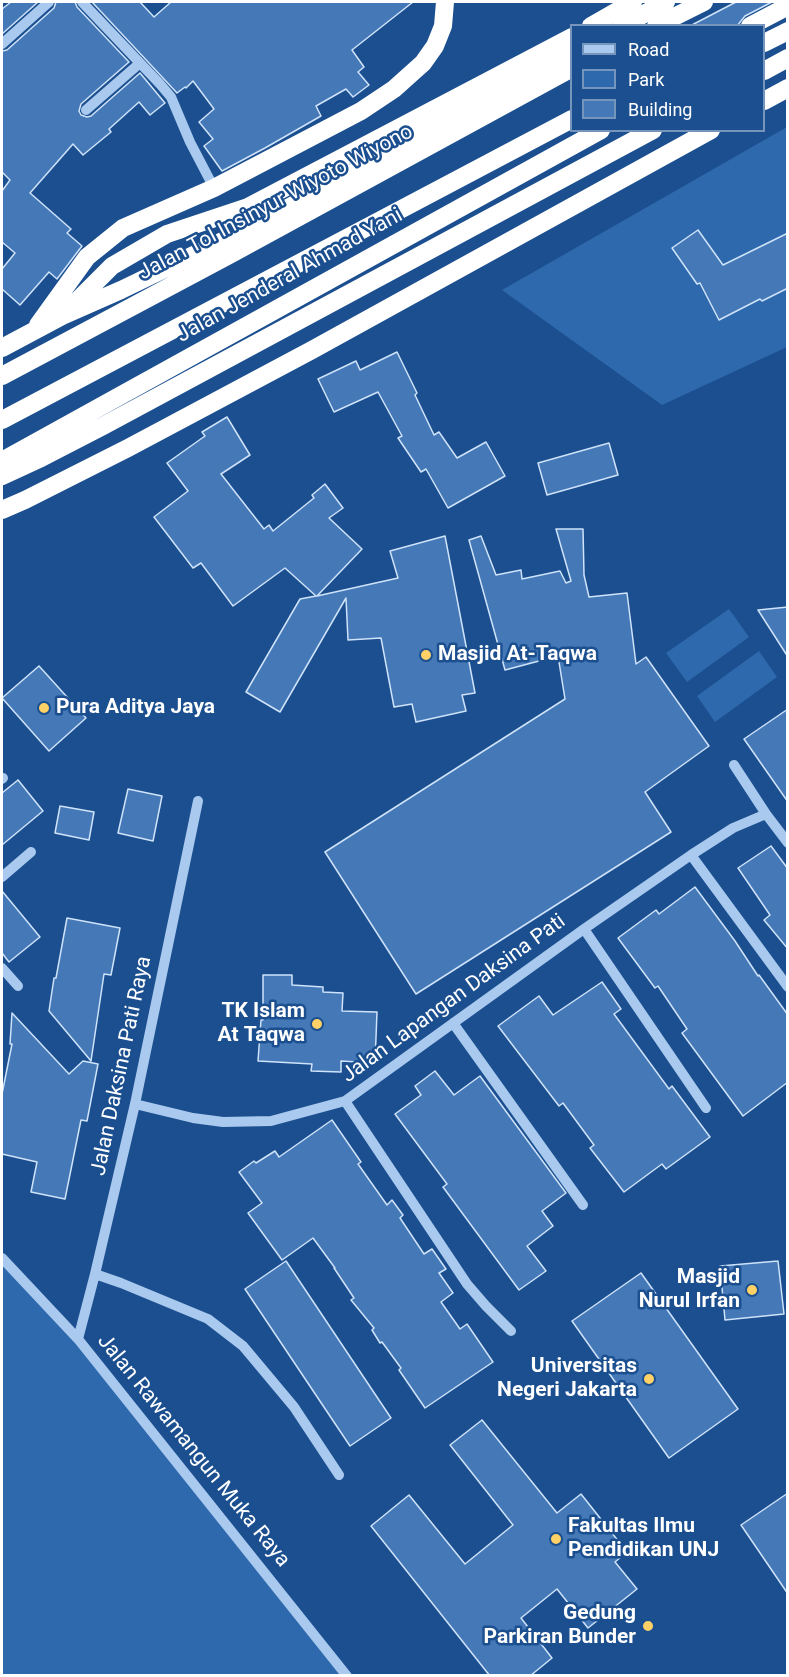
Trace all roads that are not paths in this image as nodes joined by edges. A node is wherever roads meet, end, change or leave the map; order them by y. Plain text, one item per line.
1 (49, 2) edge
2 (82, 2) edge
3 (445, 2) edge
4 (633, 2) edge
5 (666, 2) edge
6 (704, 2) edge
7 (788, 6) edge
8 (594, 24) edge
9 (626, 24) edge
10 (660, 24) edge
11 (754, 24) edge
12 (788, 31) edge
13 (570, 38) edge
14 (765, 43) edge
15 (2, 44) edge
16 (570, 54) edge
17 (788, 58) edge
18 (140, 63) junction
19 (570, 69) edge
20 (765, 70) edge
21 (788, 88) edge
22 (765, 100) edge
23 (86, 110) dead end
24 (570, 121) edge
25 (597, 132) edge
26 (649, 132) edge
27 (707, 132) edge
28 (214, 188) junction
29 (62, 316) junction
30 (36, 329) junction
31 (2, 348) edge
32 (2, 376) edge
33 (2, 420) edge
34 (2, 461) edge
35 (2, 476) edge
36 (2, 510) edge
37 (734, 765) dead end
38 (198, 801) dead end
39 (766, 814) junction
40 (788, 843) edge
41 (31, 852) dead end
42 (691, 855) junction
43 (2, 877) edge
44 (585, 929) junction
45 (2, 968) edge
46 (18, 986) dead end
47 (788, 987) edge
48 (453, 1023) junction
49 (345, 1101) junction
50 (135, 1104) junction
51 (706, 1108) dead end
52 (583, 1204) dead end
53 (2, 1258) edge
54 (95, 1274) junction
55 (511, 1330) dead end
56 (78, 1339) junction
57 (339, 1475) dead end
58 (348, 1676) edge

1 - 15 street
2 - 18 street
3 - 28 highway
4 - 8 highway
5 - 9 highway
6 - 10 highway
7 - 11 highway
12 - 14 highway
13 - 29 highway
16 - 29 highway
17 - 20 highway
18 - 23 street
18 - 28 street
19 - 32 highway, Jalan Tol Insinyur Wiyoto Wiyono
21 - 22 highway
24 - 33 highway
25 - 34 highway, Jalan Jenderal Ahmad Yani
26 - 35 highway
27 - 36 highway
28 - 30 highway
29 - 30 highway
30 - 31 highway
37 - 39 street
38 - 50 street, Jalan Daksina Pati Raya
39 - 40 street
39 - 42 street, Jalan Lapangan Daksina Pati
41 - 43 street
42 - 44 street, Jalan Lapangan Daksina Pati
42 - 47 street
44 - 48 street, Jalan Lapangan Daksina Pati
44 - 51 street
45 - 46 street
48 - 49 street, Jalan Lapangan Daksina Pati
48 - 52 street
49 - 50 street, Jalan Lapangan Daksina Pati
49 - 55 street
50 - 54 street, Jalan Daksina Pati Raya
53 - 56 street, Jalan Rawamangun Muka Raya
54 - 56 street, Jalan Daksina Pati Raya
54 - 57 street
56 - 58 street, Jalan Rawamangun Muka Raya

